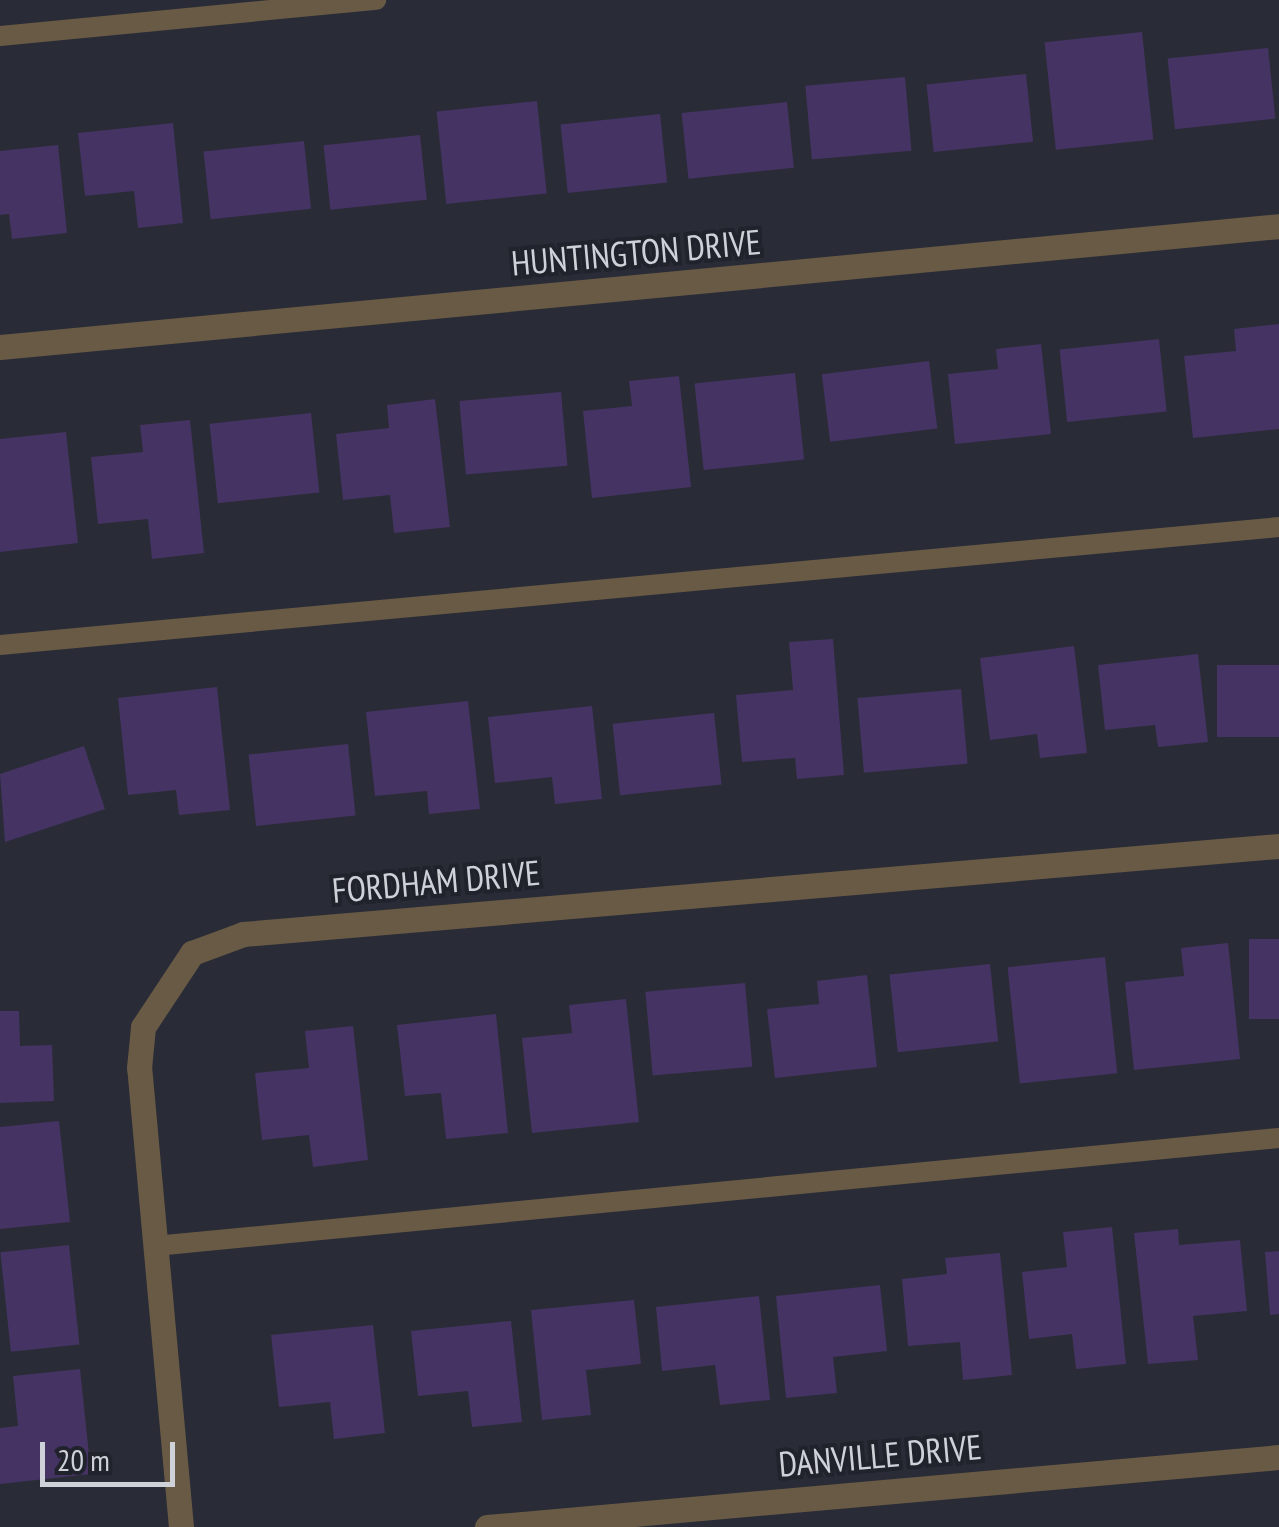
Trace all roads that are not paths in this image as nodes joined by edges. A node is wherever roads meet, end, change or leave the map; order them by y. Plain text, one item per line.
1 (376, 0) edge
2 (0, 36) edge
3 (1279, 226) edge
4 (0, 348) edge
5 (1279, 527) edge
6 (0, 645) edge
7 (1279, 846) edge
8 (1279, 1138) edge
9 (155, 1246) junction
10 (1279, 1457) edge
11 (181, 1527) edge
12 (488, 1527) edge

1 - 2 lane
3 - 4 street, HUNTINGTON DRIVE
5 - 6 lane
7 - 9 street, FORDHAM DRIVE
8 - 9 lane
9 - 11 street, FORDHAM DRIVE
10 - 12 street, DANVILLE DRIVE

